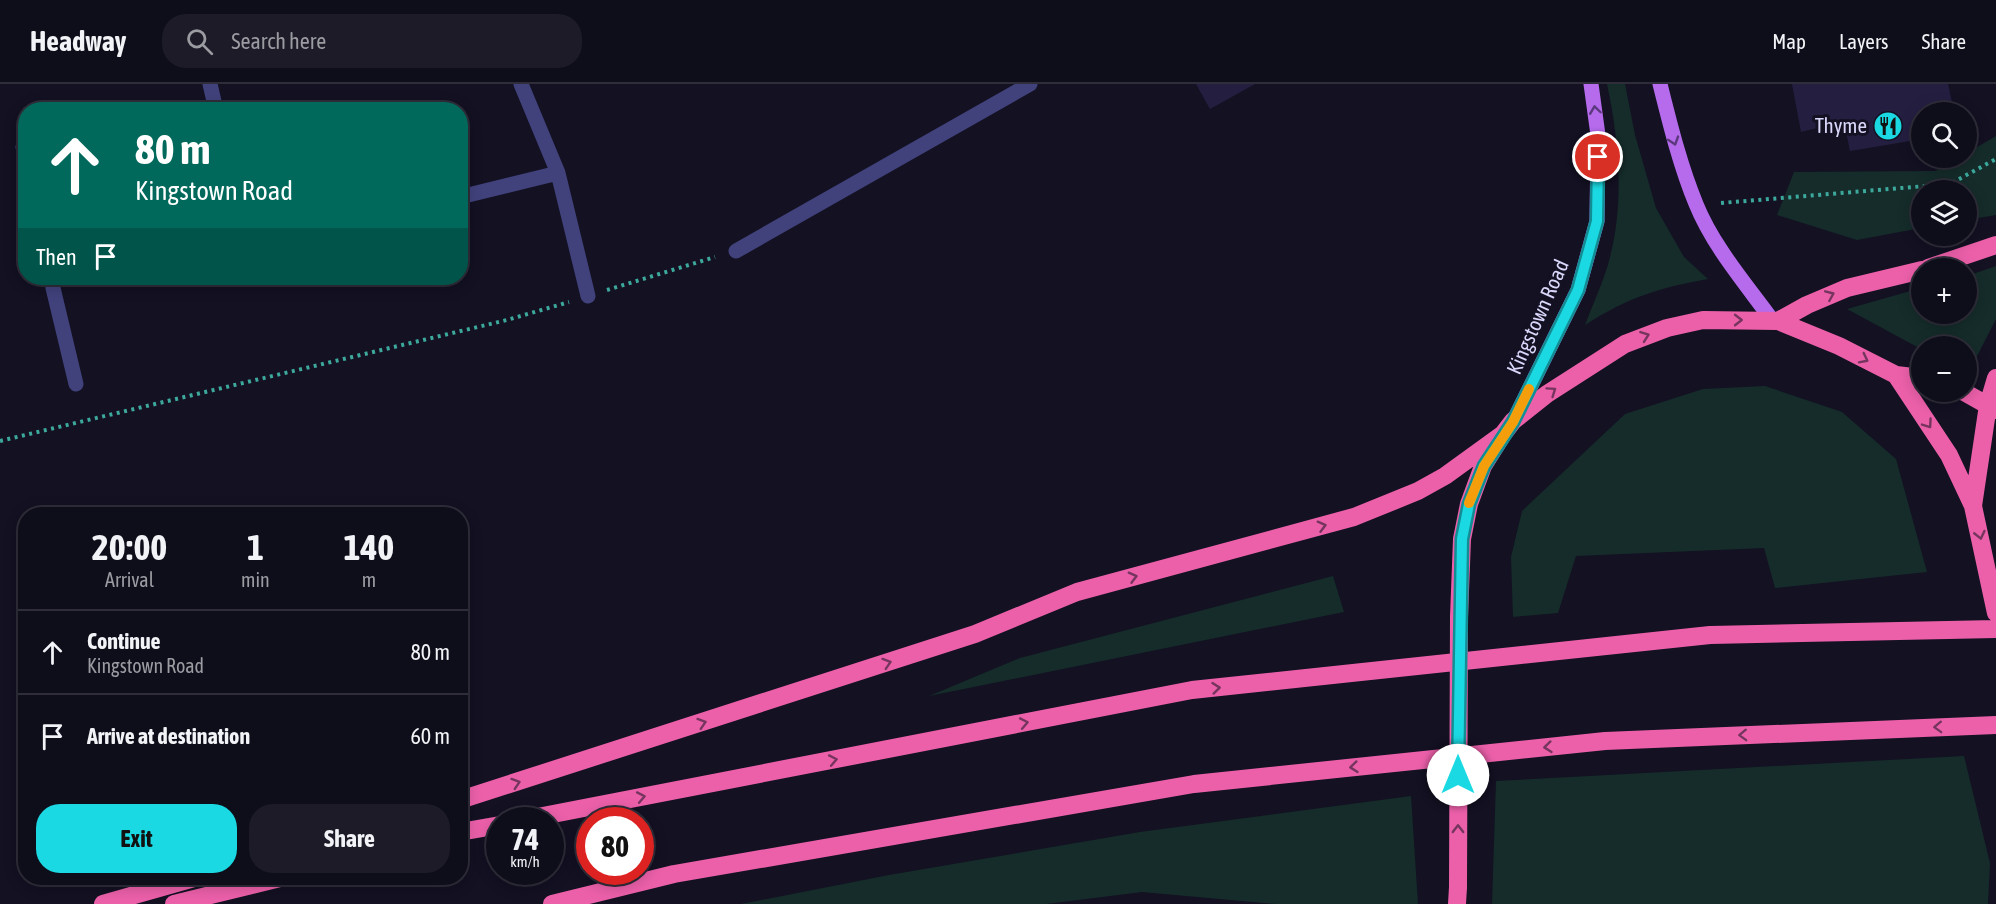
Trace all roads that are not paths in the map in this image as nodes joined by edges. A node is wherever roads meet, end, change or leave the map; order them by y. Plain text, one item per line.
1 (210, 84) edge
2 (522, 84) edge
3 (1030, 84) edge
4 (1591, 84) edge
5 (1660, 84) edge
6 (214, 102) edge
7 (558, 173) junction
8 (468, 195) edge
9 (1996, 244) edge
10 (736, 251) road end
11 (1956, 258) edge
12 (1911, 273) edge
13 (53, 285) edge
14 (588, 296) road end
15 (1775, 320) junction
16 (1896, 375) junction
17 (1911, 377) edge
18 (1996, 378) edge
19 (76, 384) dead end
20 (1977, 399) edge
21 (1992, 408) edge
22 (1508, 428) junction
23 (1973, 506) junction
24 (1996, 613) edge
25 (1996, 629) edge
26 (1996, 725) edge
27 (468, 797) edge
28 (564, 812) edge
29 (486, 827) edge
30 (468, 831) edge
31 (169, 885) edge
32 (251, 885) edge
33 (1457, 896) edge
34 (102, 904) edge
35 (174, 904) edge
36 (552, 904) edge

1 - 6 street
2 - 7 street
3 - 10 street
22 -> 4 main road, Kingstown Road
5 -> 15 main road
7 - 8 street
7 - 14 street
9 - 11 highway
15 -> 12 highway
13 - 19 street
15 -> 16 highway
22 -> 15 highway
16 - 17 highway
16 -> 23 highway
18 - 21 highway
20 - 21 highway
21 - 23 highway
27 -> 22 highway
33 -> 22 highway, bridge
23 -> 24 highway
28 -> 25 highway
26 -> 36 highway
29 - 30 highway
31 - 34 highway
32 - 35 highway

